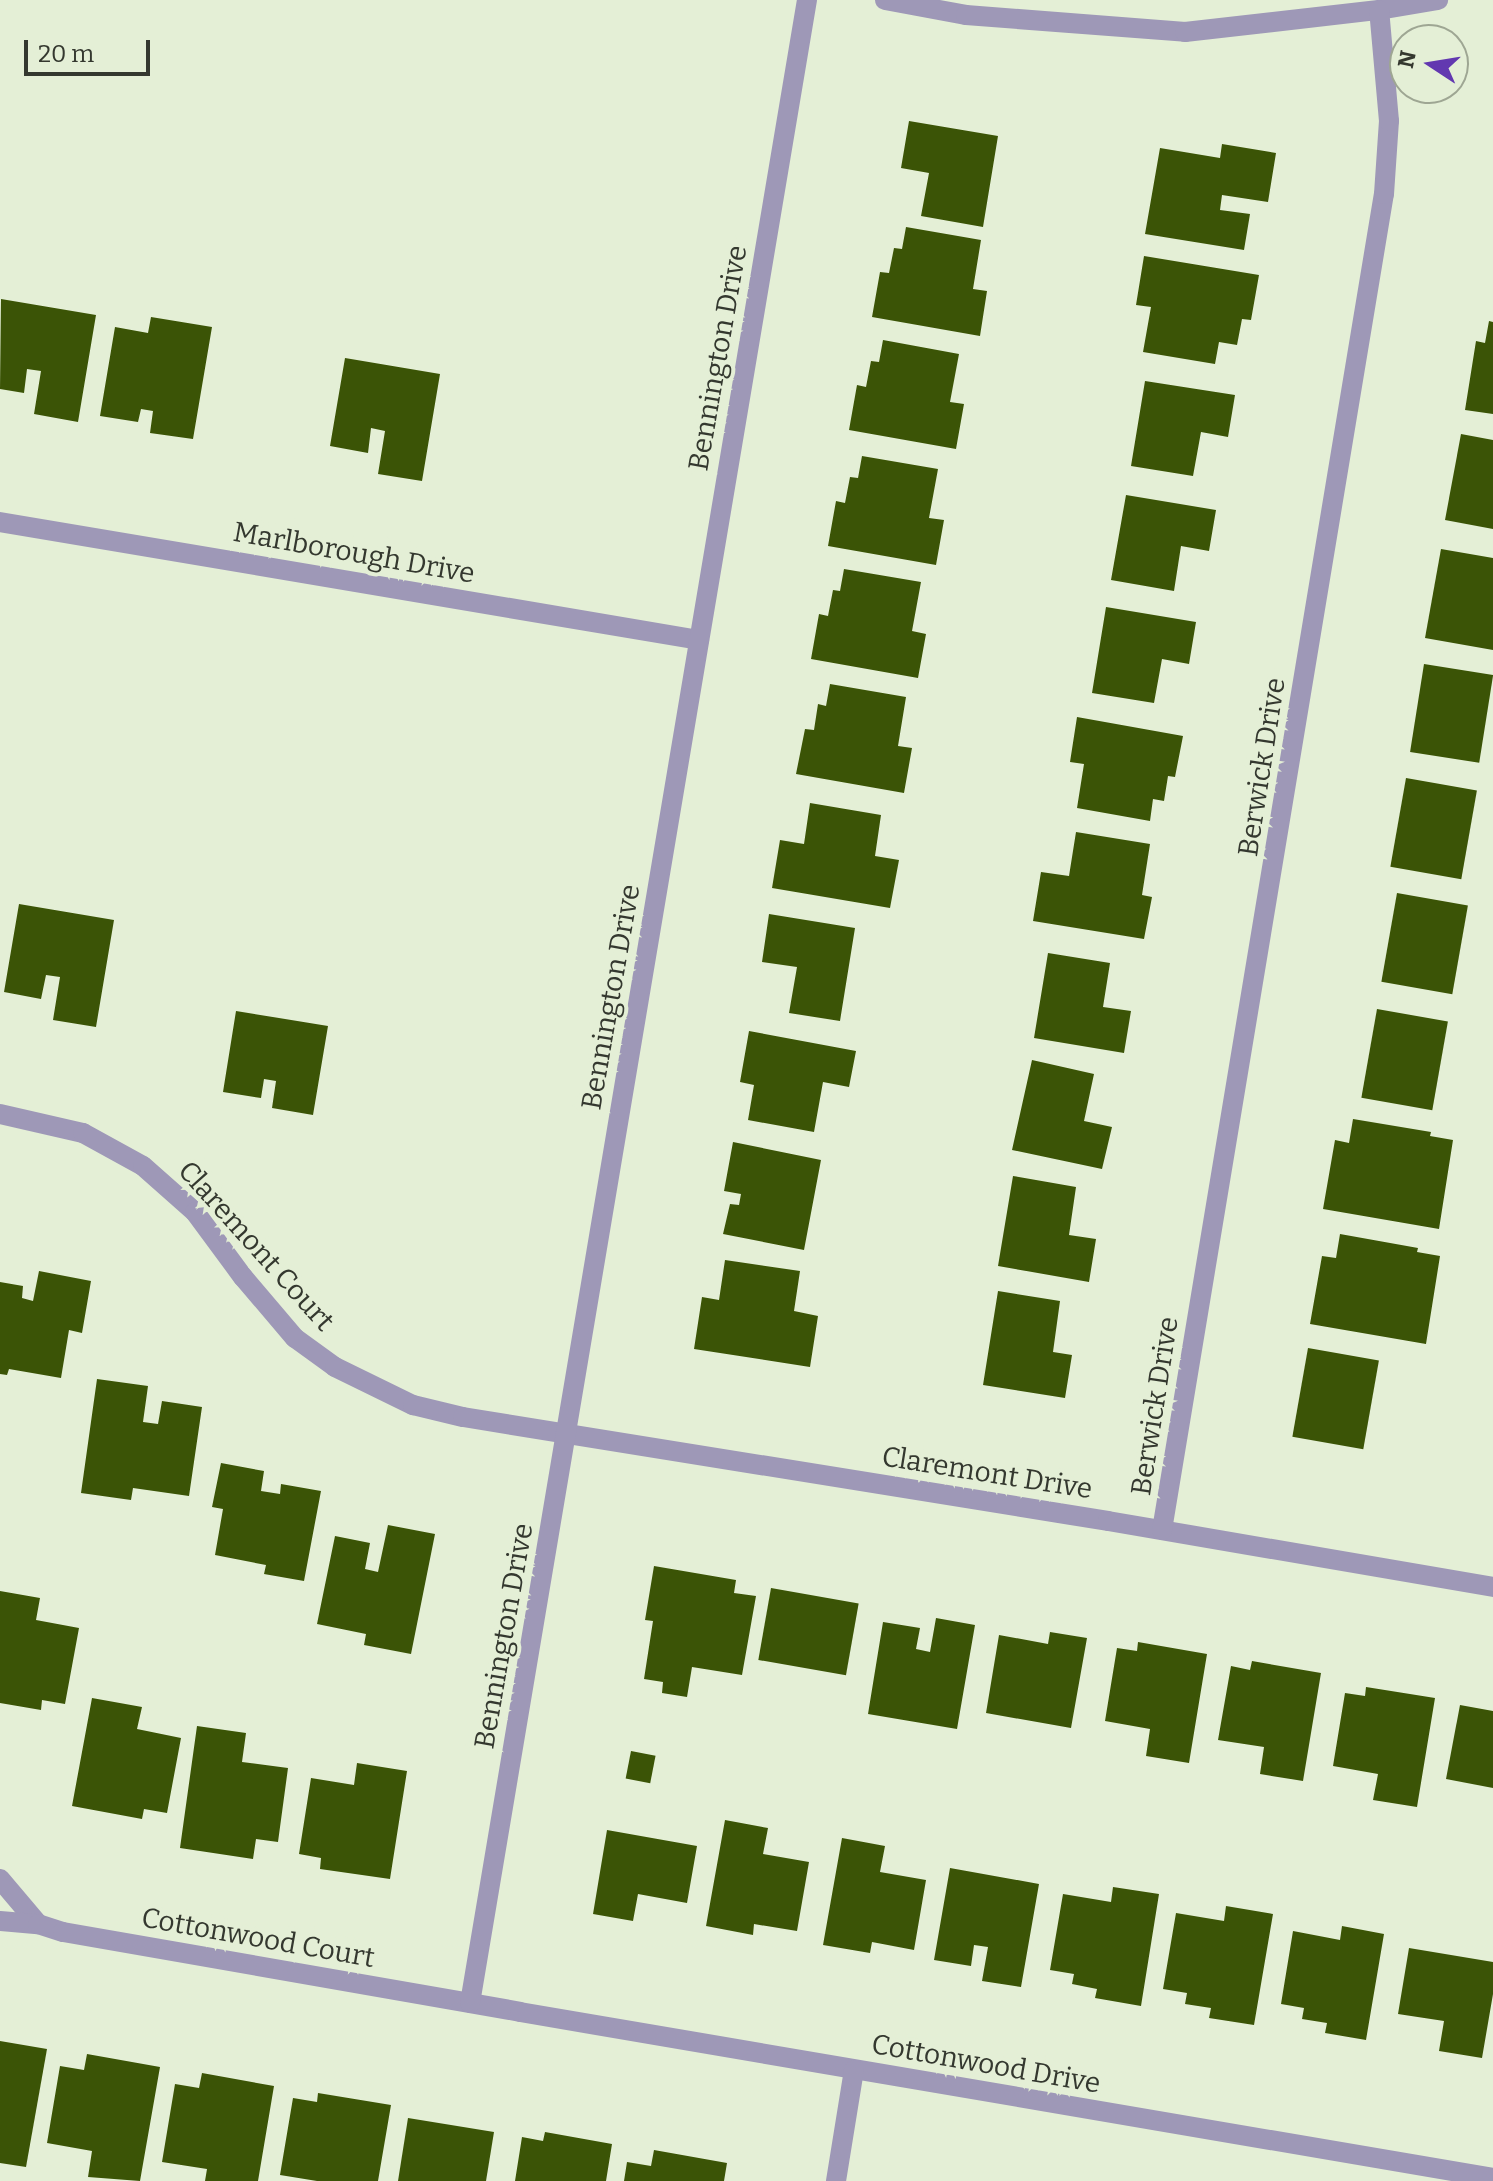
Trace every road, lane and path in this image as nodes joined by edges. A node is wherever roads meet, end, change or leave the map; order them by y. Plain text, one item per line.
1 (807, 0) edge
2 (885, 0) edge
3 (1438, 0) edge
4 (1379, 10) junction
5 (0, 522) edge
6 (699, 640) junction
7 (0, 1114) edge
8 (566, 1433) junction
9 (1162, 1530) junction
10 (1493, 1587) edge
11 (0, 1879) edge
12 (0, 1921) edge
13 (38, 1924) junction
14 (470, 2003) junction
15 (854, 2070) junction
16 (1493, 2178) edge
17 (836, 2181) edge

1 - 6 street, Bennington Drive
2 - 4 street
3 - 4 street
4 - 9 street, Berwick Drive
5 - 6 street, Marlborough Drive
6 - 8 street, Bennington Drive
7 - 8 street, Claremont Court
8 - 9 street, Claremont Drive
8 - 14 street, Bennington Drive
9 - 10 street, Claremont Drive
11 - 13 street
12 - 13 street, Cottonwood Court
13 - 14 street, Cottonwood Court
14 - 15 street, Cottonwood Drive
15 - 16 street, Cottonwood Drive
15 - 17 street

